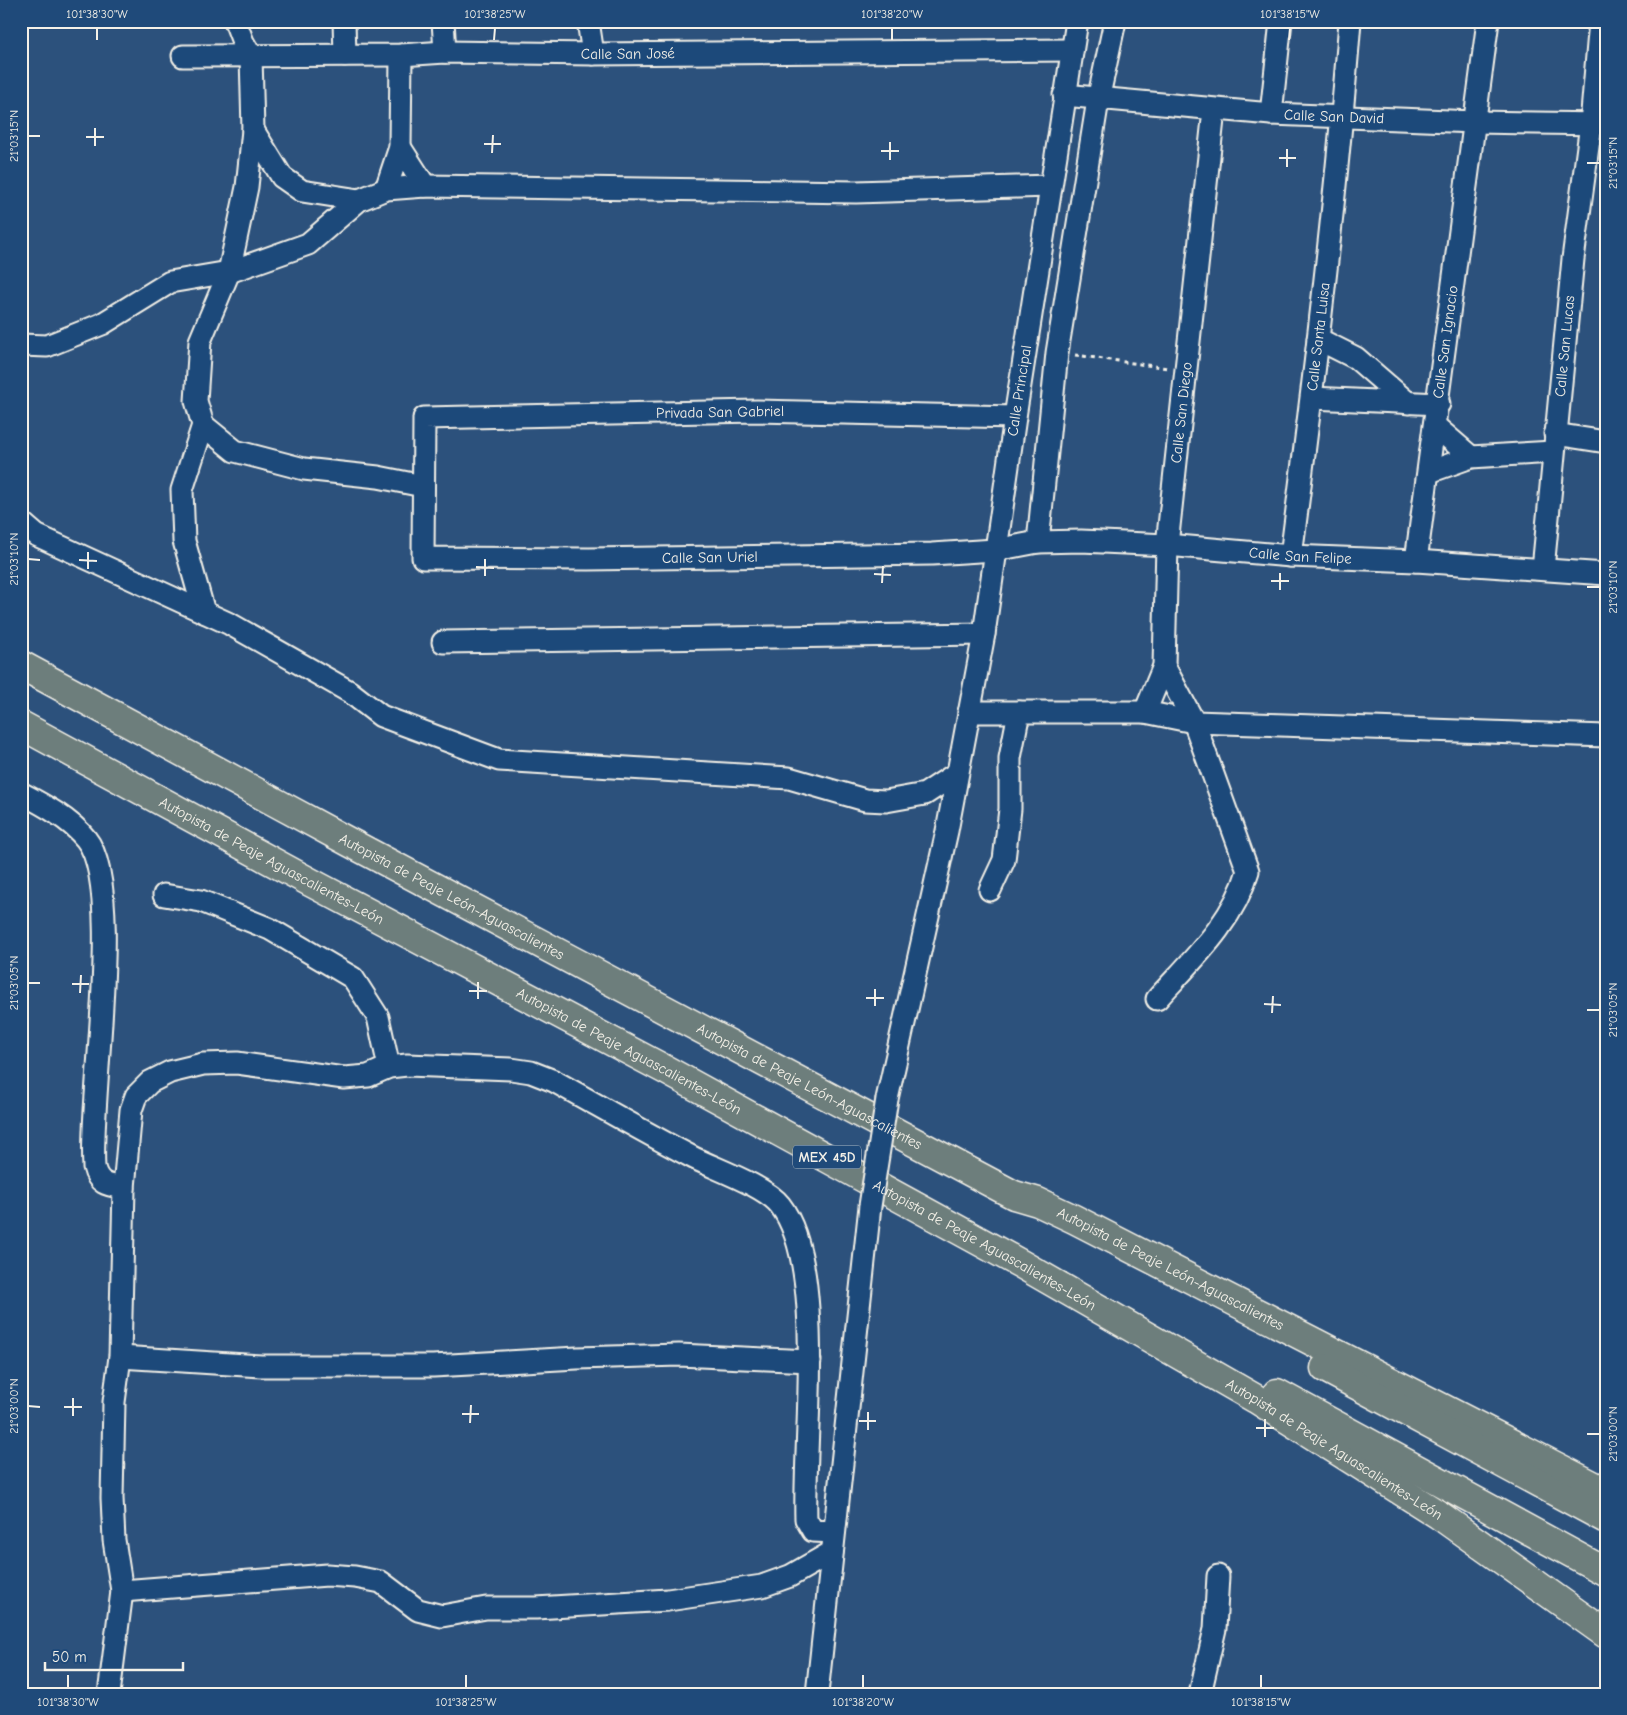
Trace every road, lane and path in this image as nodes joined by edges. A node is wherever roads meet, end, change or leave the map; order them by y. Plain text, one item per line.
1 (235, 21) edge
2 (344, 21) edge
3 (442, 21) edge
4 (588, 21) edge
5 (1077, 21) edge
6 (1115, 21) edge
7 (1281, 21) edge
8 (1350, 21) edge
9 (1488, 21) edge
10 (1600, 21) edge
11 (1072, 50) junction
12 (445, 52) junction
13 (593, 54) junction
14 (345, 55) junction
15 (401, 55) junction
16 (183, 56) dead end
17 (251, 56) junction
18 (1064, 95) junction
19 (1098, 100) junction
20 (1214, 110) junction
21 (1271, 114) junction
22 (1342, 116) junction
23 (1475, 122) junction
24 (1598, 124) edge
25 (253, 130) junction
26 (400, 147) junction
27 (425, 186) junction
28 (1050, 186) junction
29 (386, 189) junction
30 (359, 200) junction
31 (229, 272) junction
32 (1318, 339) junction
33 (21, 345) edge
34 (1057, 353) junction
35 (1187, 370) junction
36 (1312, 398) junction
37 (1408, 403) junction
38 (1439, 404) junction
39 (1015, 417) junction
40 (202, 425) junction
41 (1435, 426) junction
42 (1606, 442) edge
43 (1554, 443) junction
44 (1471, 456) junction
45 (1429, 472) junction
46 (423, 486) junction
47 (21, 522) edge
48 (1038, 542) junction
49 (1167, 545) junction
50 (995, 550) junction
51 (1291, 556) junction
52 (1416, 561) junction
53 (1542, 569) junction
54 (1606, 574) edge
55 (204, 612) junction
56 (984, 634) junction
57 (443, 642) dead end
58 (21, 665) edge
59 (1164, 666) junction
60 (968, 712) junction
61 (1019, 712) junction
62 (1145, 712) junction
63 (1194, 722) junction
64 (21, 725) edge
65 (1606, 736) edge
66 (959, 765) junction
67 (21, 793) edge
68 (990, 890) dead end
69 (164, 895) dead end
70 (1157, 999) dead end
71 (389, 1068) junction
72 (124, 1188) junction
73 (1014, 1195) junction
74 (1021, 1264) junction
75 (120, 1357) junction
76 (810, 1361) junction
77 (1606, 1492) edge
78 (1606, 1519) edge
79 (833, 1542) junction
80 (1606, 1572) edge
81 (1218, 1576) dead end
82 (122, 1591) junction
83 (1606, 1634) edge
84 (109, 1694) edge
85 (817, 1694) edge
86 (1200, 1694) edge

1 - 17 street
2 - 14 street
3 - 12 street
4 - 13 street
5 - 11 street, Calle Principal
6 - 19 street
7 - 21 street
8 - 22 street, Calle Santa Luisa
9 - 23 street, Calle San Ignacio
10 - 24 street, Calle San Lucas
11 - 13 street, Calle San José
11 - 18 street, Calle Principal
12 - 13 street, Calle San José
12 - 15 street, Calle San José
14 - 15 street, Calle San José
14 - 17 street, Calle San José
15 - 26 street
16 - 17 street, Calle San José
17 - 25 street
18 - 19 street, Calle San David
18 - 28 street, Calle Principal
19 - 20 street, Calle San David
19 - 34 street
20 - 21 street, Calle San David
20 - 35 street, Calle San Diego
21 - 22 street, Calle San David
22 - 23 street, Calle San David
22 - 32 street, Calle Santa Luisa
23 - 24 street, Calle San David
23 - 38 street, Calle San Ignacio
24 - 43 street, Calle San Lucas
25 - 30 street
25 - 31 street
26 - 27 street
26 - 29 street
27 - 28 street
27 - 29 street
28 - 39 street, Calle Principal
29 - 30 street
30 - 31 street
31 - 33 street
31 - 40 street
32 - 36 street, Calle Santa Luisa
32 - 37 street
34 - 35 path
34 - 48 street
35 - 49 street, Calle San Diego
36 - 37 street
36 - 51 street, Calle Santa Luisa
37 - 38 street
38 - 41 street, Calle San Ignacio
39 - 46 street, Privada San Gabriel
39 - 50 street, Calle Principal
40 - 46 street
40 - 55 street
41 - 44 street
41 - 45 street, Calle San Ignacio
42 - 43 street
43 - 44 street
43 - 53 street, Calle San Lucas
44 - 45 street
45 - 52 street, Calle San Ignacio
46 - 50 street, Calle San Uriel
47 - 55 street
48 - 49 street, Calle San Felipe
48 - 50 street, Calle San Felipe
49 - 51 street, Calle San Felipe
49 - 59 street, Calle San Diego
50 - 56 street, Calle Principal
51 - 52 street, Calle San Felipe
52 - 53 street, Calle San Felipe
53 - 54 street, Calle San Felipe
55 - 66 street
56 - 57 street
56 - 60 street, Calle Principal
58 - 73 highway, Autopista de Peaje León-Aguascalientes
59 - 62 street, Calle San Diego
59 - 63 street
60 - 61 street
60 - 66 street, Calle Principal
61 - 62 street
61 - 68 street
62 - 63 street
63 - 65 street
63 - 70 street
64 - 74 highway, Autopista de Peaje Aguascalientes-León / MEX 45D
66 - 79 street, Calle Principal, bridge
67 - 72 street
69 - 71 street
71 - 72 street
71 - 76 street
72 - 75 street
73 - 77 highway, Autopista de Peaje León-Aguascalientes
73 - 78 highway
74 - 80 highway
74 - 83 highway, Autopista de Peaje Aguascalientes-León / MEX 45D
75 - 76 street
75 - 82 street
76 - 79 street
79 - 82 street
79 - 85 street, Calle Principal
81 - 86 street
82 - 84 street

